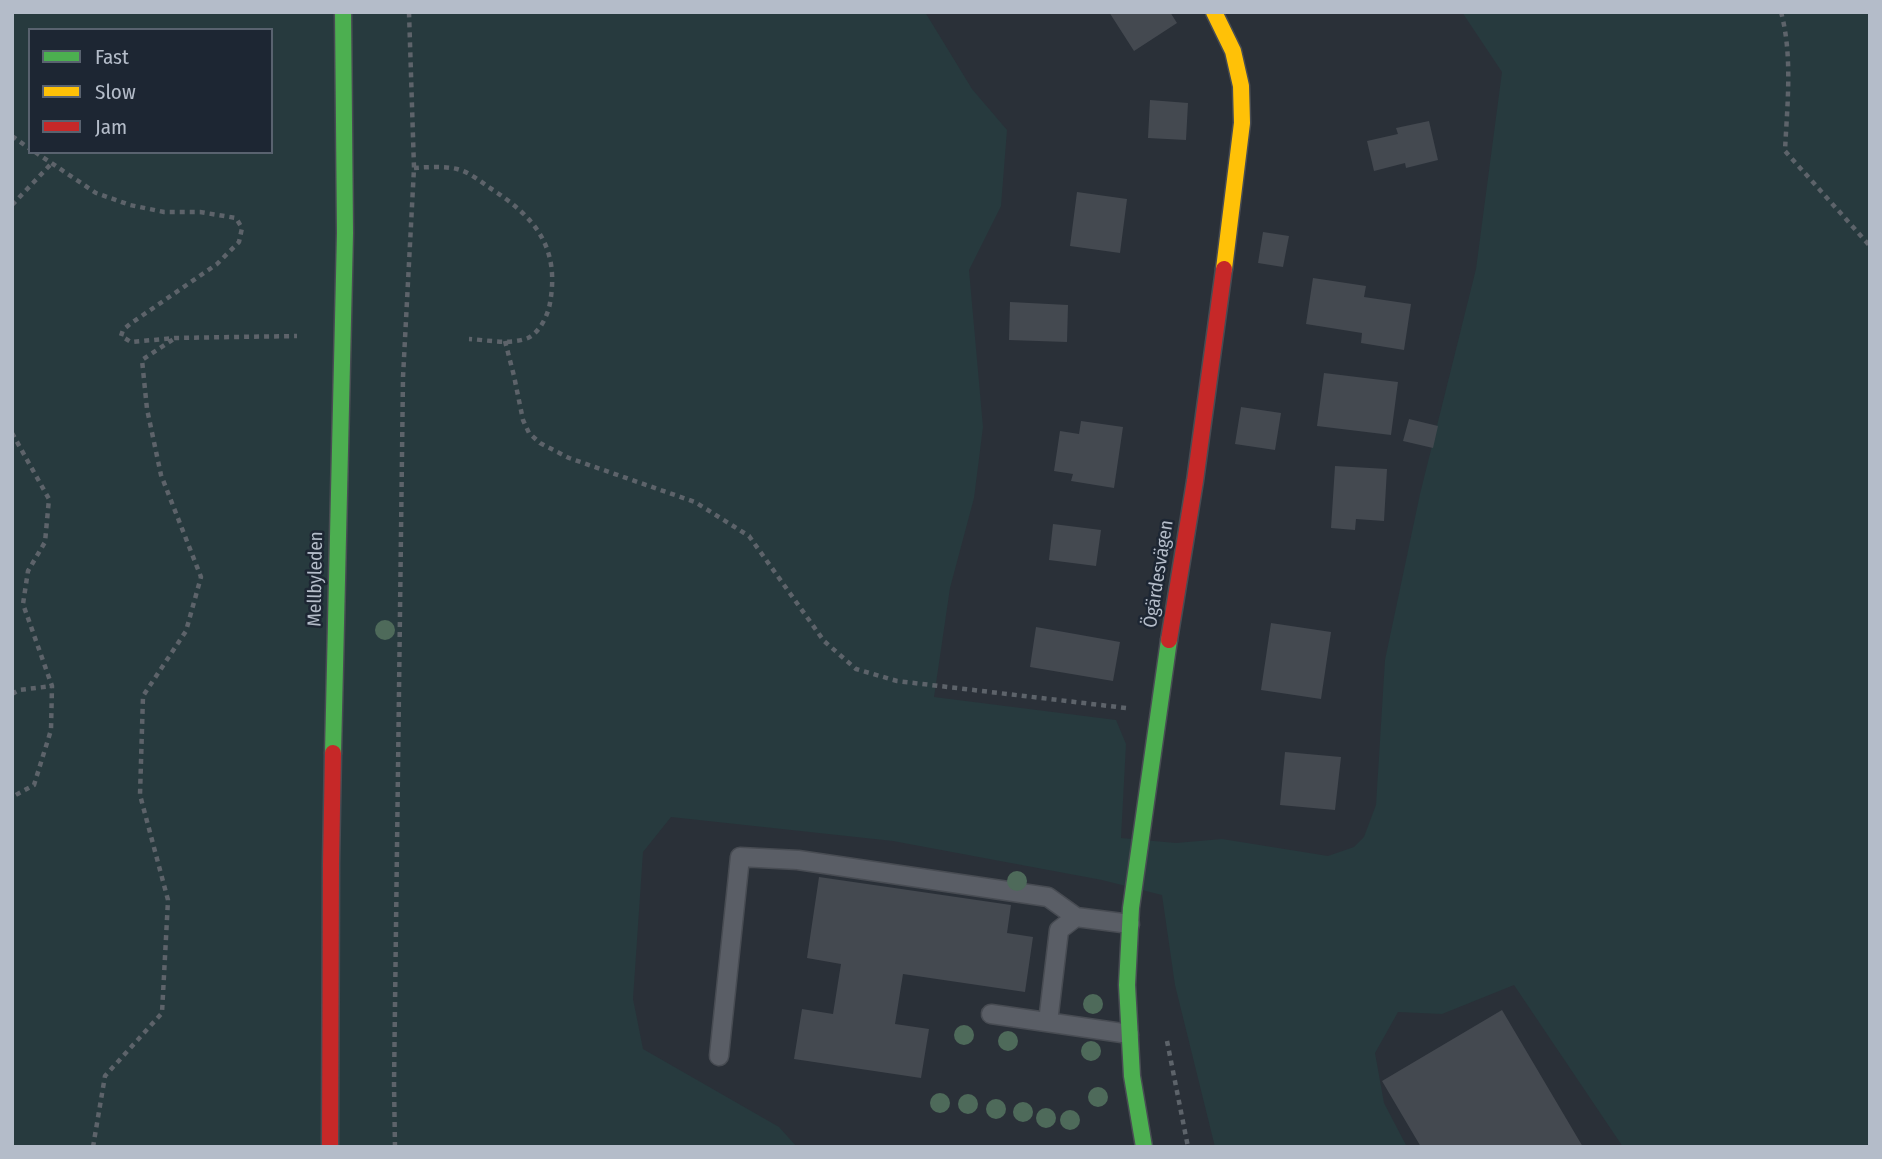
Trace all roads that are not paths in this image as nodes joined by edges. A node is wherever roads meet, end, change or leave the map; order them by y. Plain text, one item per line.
1 (343, 12) edge
2 (1214, 12) edge
3 (1076, 916) junction
4 (1130, 924) junction
5 (991, 1013) dead end
6 (1048, 1022) junction
7 (1129, 1034) junction
8 (719, 1056) dead end
9 (330, 1147) edge
10 (1144, 1147) edge

1 - 9 street, Mellbyleden
2 - 4 street, Ögärdesvägen
3 - 4 lane
3 - 6 lane
3 - 8 lane
4 - 7 street, Ögärdesvägen
5 - 6 lane
6 - 7 lane
7 - 10 street, Ögärdesvägen

